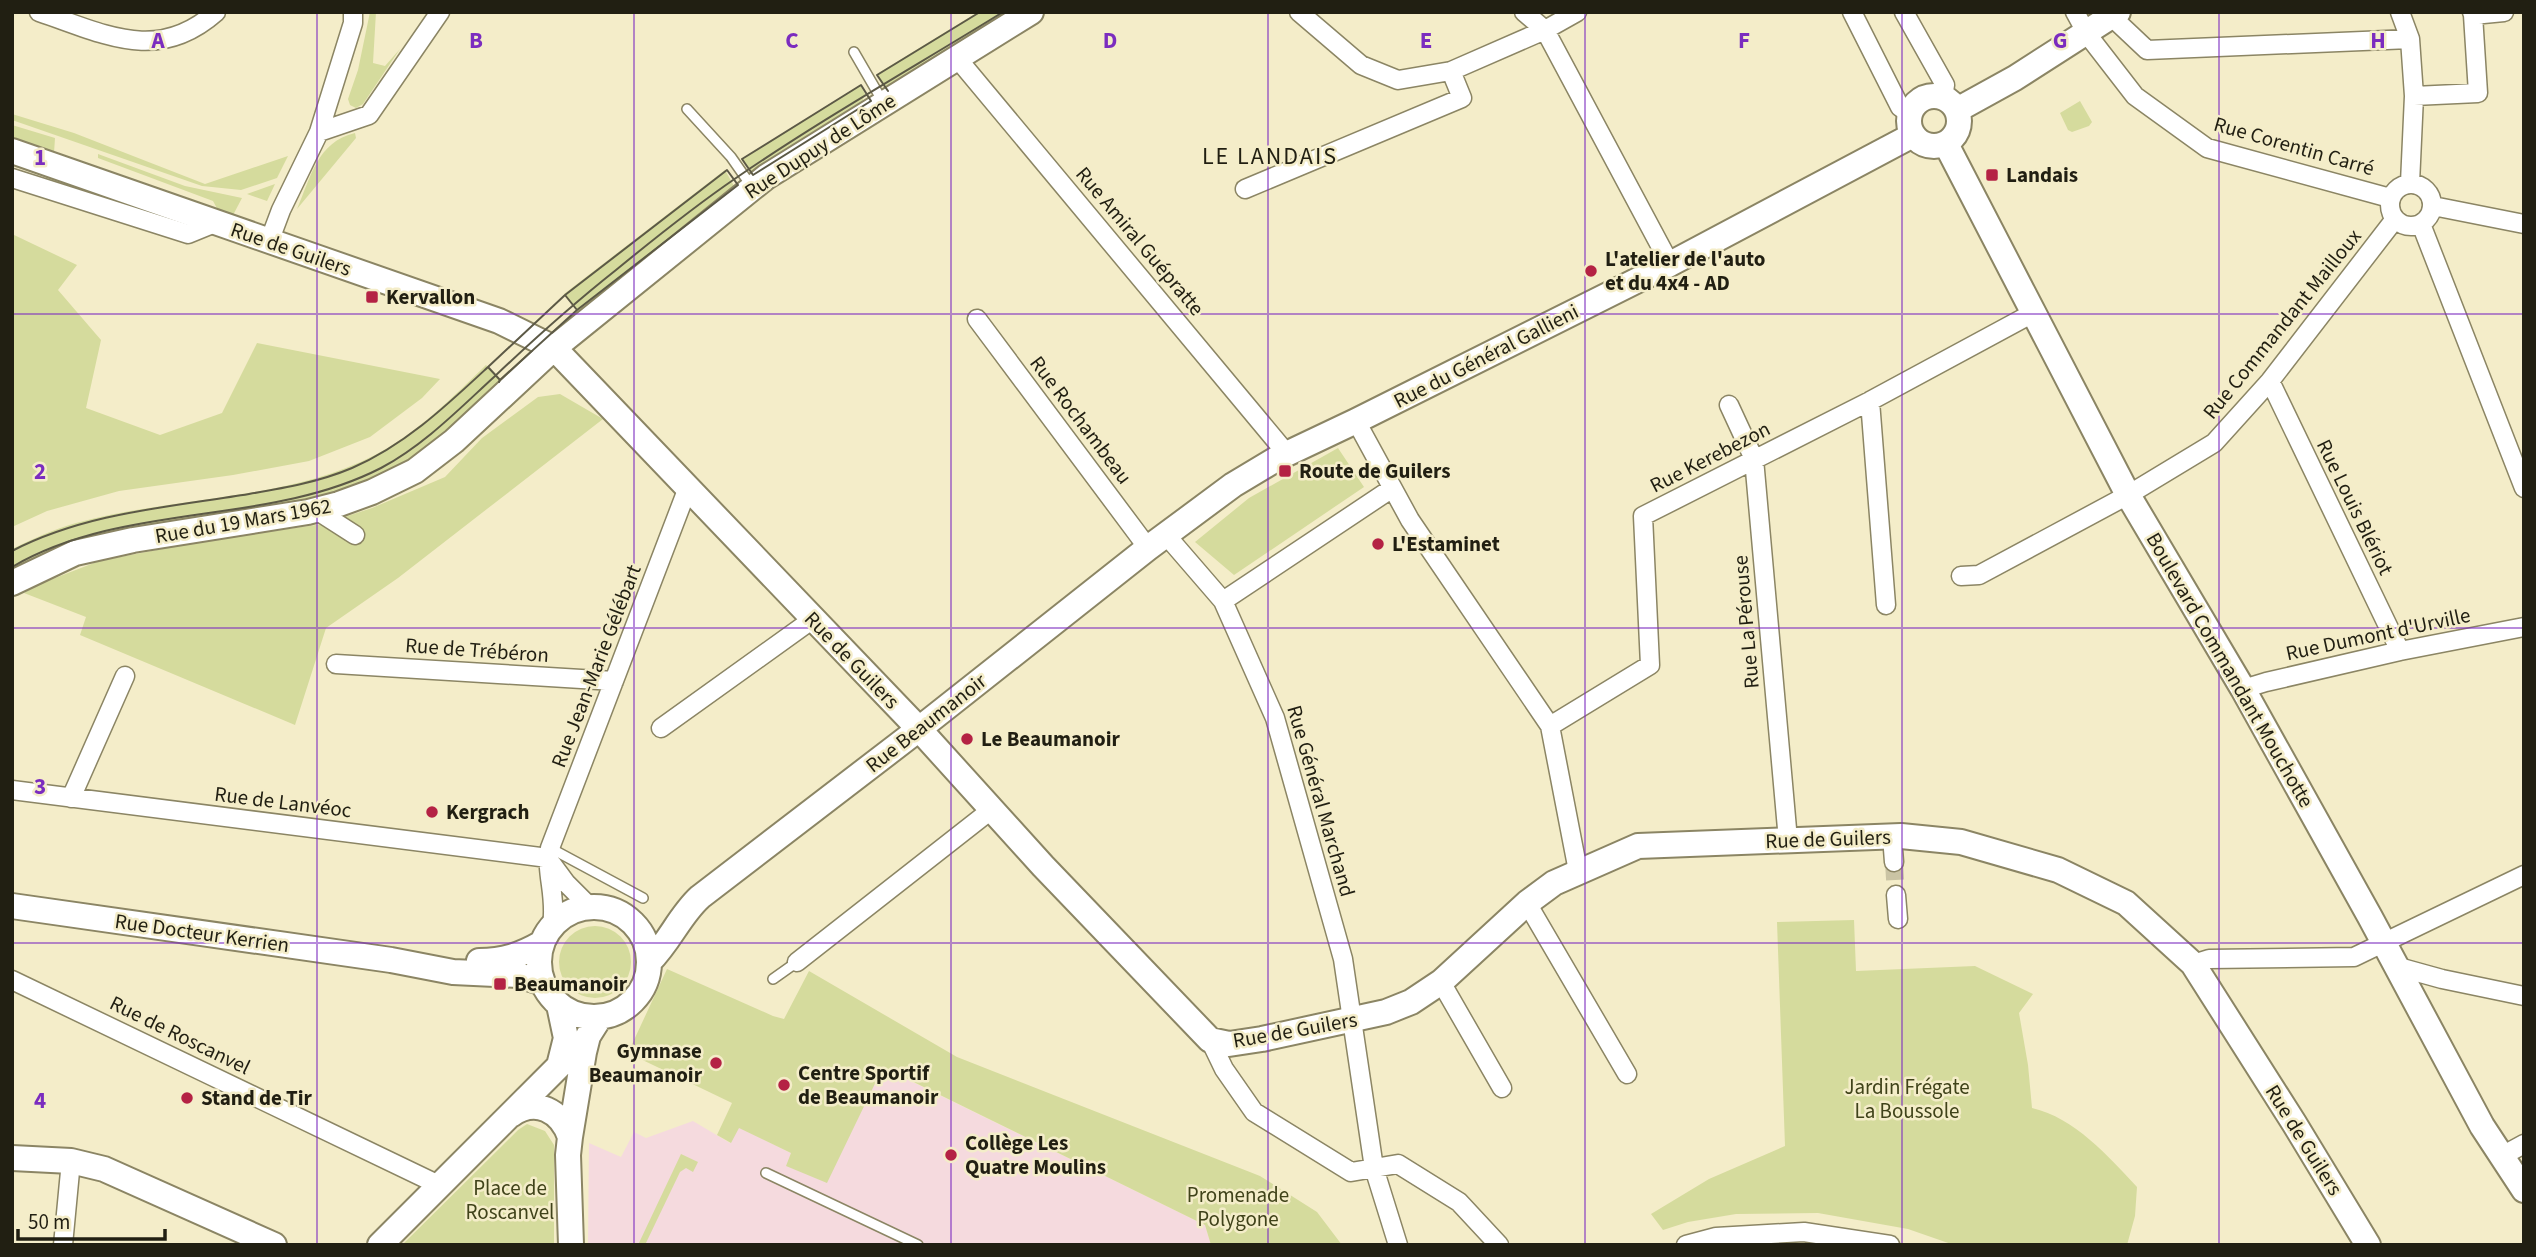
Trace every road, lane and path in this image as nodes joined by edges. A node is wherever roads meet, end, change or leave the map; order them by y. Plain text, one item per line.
1 (40, 12) edge
2 (216, 12) edge
3 (353, 12) edge
4 (440, 12) edge
5 (1031, 12) edge
6 (1299, 12) edge
7 (1524, 12) edge
8 (1577, 12) edge
9 (1852, 12) edge
10 (1905, 12) edge
11 (2400, 12) edge
12 (2504, 12) edge
13 (2115, 14) edge
14 (2472, 14) edge
15 (2081, 23) edge
16 (1545, 30) junction
17 (2410, 39) junction
18 (854, 52) dead end
19 (957, 58) junction
20 (1451, 71) junction
21 (2414, 96) junction
22 (1950, 103) junction
23 (884, 104) junction
24 (687, 108) dead end
25 (1911, 124) junction
26 (320, 132) junction
27 (1945, 144) junction
28 (12, 151) edge
29 (26, 174) edge
30 (2410, 183) junction
31 (753, 188) junction
32 (1245, 189) dead end
33 (2390, 198) junction
34 (2433, 206) junction
35 (2395, 219) junction
36 (2524, 223) edge
37 (2421, 224) junction
38 (268, 242) junction
39 (1670, 264) junction
40 (2033, 313) junction
41 (977, 319) dead end
42 (554, 348) junction
43 (2270, 381) junction
44 (1870, 401) junction
45 (1729, 405) dead end
46 (1356, 421) junction
47 (1287, 454) junction
48 (1754, 459) junction
49 (2524, 488) edge
50 (688, 489) junction
51 (1391, 489) junction
52 (2128, 495) junction
53 (316, 510) junction
54 (355, 535) dead end
55 (1157, 541) junction
56 (1961, 576) dead end
57 (12, 583) edge
58 (1223, 601) junction
59 (1886, 605) dead end
60 (813, 619) junction
61 (2524, 627) edge
62 (2400, 652) junction
63 (336, 664) dead end
64 (125, 676) dead end
65 (614, 681) junction
66 (2243, 689) junction
67 (1549, 726) junction
68 (661, 728) dead end
69 (919, 729) junction
70 (12, 790) edge
71 (71, 798) junction
72 (991, 810) junction
73 (1892, 836) junction
74 (1788, 840) junction
75 (549, 853) junction
76 (1894, 862) tunnel mouth
77 (1578, 871) junction
78 (2524, 875) edge
79 (1896, 895) tunnel mouth
80 (643, 898) dead end
81 (1527, 903) junction
82 (12, 906) edge
83 (590, 907) junction
84 (685, 911) junction
85 (1898, 919) dead end
86 (632, 921) junction
87 (547, 935) junction
88 (2383, 942) junction
89 (391, 960) junction
90 (650, 961) junction
91 (797, 962) joint
92 (2193, 964) junction
93 (2395, 966) junction
94 (774, 979) dead end
95 (12, 980) edge
96 (1441, 982) junction
97 (543, 983) junction
98 (2524, 996) edge
99 (559, 1005) junction
100 (600, 1017) junction
101 (1353, 1020) junction
102 (1210, 1040) junction
103 (1627, 1074) dead end
104 (1502, 1088) dead end
105 (505, 1120) junction
106 (570, 1137) junction
107 (2513, 1150) edge
108 (12, 1158) edge
109 (71, 1161) junction
110 (1374, 1168) junction
111 (766, 1173) dead end
112 (441, 1186) junction
113 (2524, 1190) edge
114 (63, 1245) edge
115 (274, 1245) edge
116 (380, 1245) edge
117 (570, 1245) edge
118 (918, 1245) edge
119 (1398, 1245) edge
120 (1499, 1245) edge
121 (1686, 1245) edge
122 (1890, 1245) edge
123 (2368, 1245) edge

1 - 2 street
3 - 26 street
4 - 26 street
5 - 19 street, Rue Dupuy de Lôme
6 - 20 street
7 - 16 street
8 - 16 street
9 - 25 street
10 - 22 street
11 - 17 street
12 - 14 street
13 - 15 street, Rue du Général Gallieni
13 - 17 street
14 - 21 street
15 - 22 street, Rue du Général Gallieni
15 - 33 street, Rue Corentin Carré
16 - 20 street
16 - 39 street
17 - 21 street
18 - 23 lane
19 - 23 street, Rue Dupuy de Lôme
19 - 47 street, Rue Amiral Guépratte
20 - 32 street
21 - 30 street
22 - 25 street, Rue du Général Gallieni
22 - 27 street
23 - 31 street, Rue Dupuy de Lôme
24 - 31 lane
25 - 27 street
25 - 39 street, Rue du Général Gallieni
26 - 38 street
27 - 40 street, Boulevard Commandant Mouchotte
28 - 29 street, Rue de Guilers
29 - 38 street, Rue de Guilers
30 - 33 street
30 - 34 street
31 - 42 street, Rue Dupuy de Lôme
33 - 35 street
34 - 36 street
34 - 37 street
35 - 37 street
35 - 43 street, Rue Commandant Mailloux
37 - 49 street
38 - 42 street, Rue de Guilers
39 - 46 street, Rue du Général Gallieni
40 - 44 street, Rue Kerebezon
40 - 52 street, Boulevard Commandant Mouchotte
41 - 55 street, Rue Rochambeau
42 - 50 street, Rue de Guilers
42 - 53 street, Rue du 19 Mars 1962
43 - 52 street, Rue Commandant Mailloux
43 - 62 street, Rue Louis Blériot
44 - 48 street, Rue Kerebezon
44 - 59 street
45 - 48 street, Rue La Pérouse
46 - 47 street, Rue du Général Gallieni
46 - 51 street
47 - 55 street, Rue Beaumanoir
48 - 67 street, Rue Kerebezon
48 - 74 street, Rue La Pérouse
50 - 60 street, Rue de Guilers
50 - 65 street, Rue Jean-Marie Gélébart
51 - 58 street
51 - 67 street
52 - 56 street, Rue Commandant Mailloux
52 - 66 street, Boulevard Commandant Mouchotte
53 - 54 street
53 - 57 street, Rue du 19 Mars 1962
55 - 58 street, Rue Rochambeau
55 - 69 street, Rue Beaumanoir
58 - 101 street, Rue Général Marchand
60 - 68 street
60 - 69 street, Rue de Guilers
61 - 62 street, Rue Dumont d'Urville
62 - 66 street, Rue Dumont d'Urville
63 - 65 street, Rue de Trébéron
64 - 71 street
65 - 75 street, Rue Jean-Marie Gélébart
66 - 88 street, Boulevard Commandant Mouchotte
67 - 77 street
69 - 72 street, Rue de Guilers
69 - 84 street, Rue Beaumanoir
70 - 71 street, Rue de Lanvéoc
71 - 75 street, Rue de Lanvéoc
72 - 91 street
72 - 102 street, Rue de Guilers
73 - 74 street, Rue de Guilers
73 - 76 street
73 - 92 street, Rue de Guilers
74 - 77 street, Rue de Guilers
75 - 80 lane
75 - 83 street
75 - 87 street
77 - 81 street, Rue de Guilers
78 - 88 street
79 - 85 street
81 - 96 street, Rue de Guilers
81 - 103 street
82 - 89 street, Rue Docteur Kerrien
83 - 86 street
83 - 87 street
84 - 86 street, Rue Beaumanoir
84 - 90 street, Rue Beaumanoir
86 - 90 street
87 - 89 street, Rue Docteur Kerrien
87 - 97 street
88 - 92 street
88 - 93 street, Boulevard Commandant Mouchotte
89 - 97 street, Rue Docteur Kerrien
90 - 100 street
91 - 94 lane
92 - 123 street, Rue de Guilers
93 - 98 street
93 - 107 street, Boulevard Commandant Mouchotte
95 - 112 street, Rue de Roscanvel
96 - 101 street, Rue de Guilers
96 - 104 street
97 - 99 street
99 - 100 street
99 - 105 street
100 - 106 street
101 - 102 street, Rue de Guilers
101 - 110 street, Rue Général Marchand
102 - 110 street
105 - 106 street
105 - 112 street
106 - 117 street
107 - 113 street, Boulevard Commandant Mouchotte
108 - 109 street
109 - 114 street
109 - 115 street
110 - 119 street, Rue Général Marchand
110 - 120 street
111 - 118 lane
112 - 116 street
121 - 122 street

